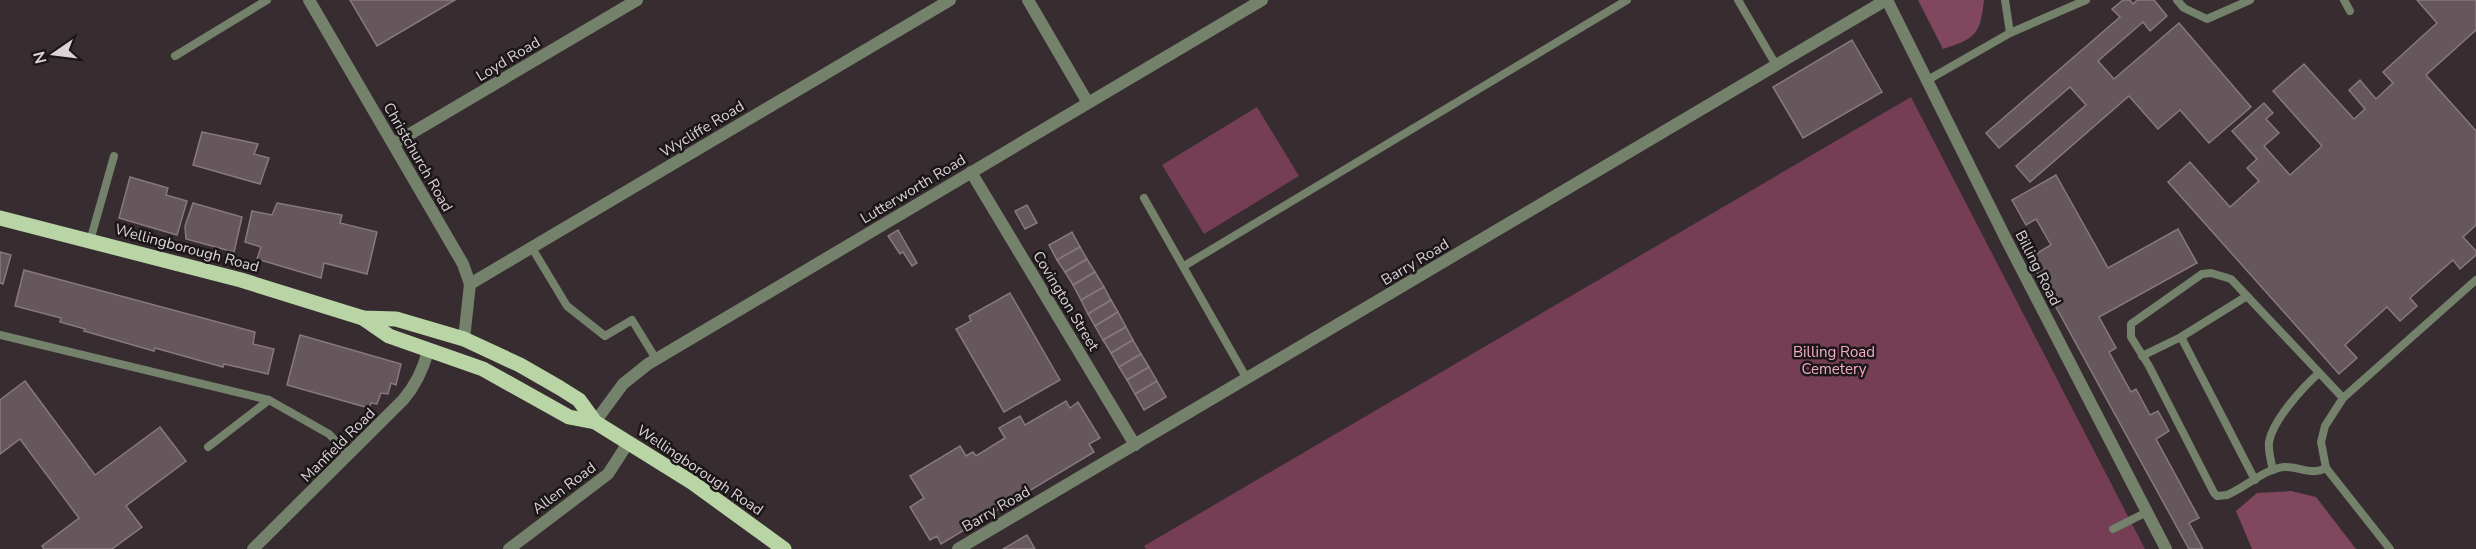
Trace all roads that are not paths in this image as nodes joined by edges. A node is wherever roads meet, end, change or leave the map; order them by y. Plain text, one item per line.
1 (267, 0) edge
2 (309, 0) edge
3 (637, 0) edge
4 (950, 0) edge
5 (1028, 0) edge
6 (1262, 0) edge
7 (1627, 0) edge
8 (1738, 0) edge
9 (1886, 0) edge
10 (2006, 0) edge
11 (2067, 0) edge
12 (2086, 0) edge
13 (2177, 0) edge
14 (2250, 0) edge
15 (2344, 0) edge
16 (2064, 9) junction
17 (2350, 11) dead end
18 (2010, 33) junction
19 (176, 56) dead end
20 (1776, 65) junction
21 (1926, 81) junction
22 (1088, 103) junction
23 (393, 144) junction
24 (114, 156) dead end
25 (971, 172) junction
26 (1144, 198) dead end
27 (0, 218) edge
28 (90, 241) junction
29 (532, 248) junction
30 (1184, 266) junction
31 (2476, 280) edge
32 (470, 284) junction
33 (2247, 296) junction
34 (363, 318) junction
35 (0, 334) edge
36 (2181, 337) junction
37 (464, 339) junction
38 (428, 351) junction
39 (2142, 356) junction
40 (656, 359) junction
41 (483, 369) junction
42 (2319, 373) junction
43 (1247, 379) junction
44 (2343, 398) junction
45 (269, 400) junction
46 (595, 422) junction
47 (628, 443) junction
48 (1135, 445) junction
49 (208, 447) dead end
50 (350, 455) junction
51 (2326, 468) junction
52 (2273, 470) junction
53 (2255, 480) junction
54 (2146, 512) junction
55 (2113, 529) dead end
56 (514, 548) edge
57 (253, 549) edge
58 (784, 549) edge
59 (958, 549) edge
60 (2166, 549) edge
61 (2390, 549) edge

1 - 19 lane
2 - 23 street, Christchurch Road
3 - 23 street, Loyd Road
4 - 29 street, Wycliffe Road
5 - 22 street
6 - 22 street, Lutterworth Road
7 - 30 lane
8 - 20 lane
9 - 20 street, Barry Road
9 - 21 street, Billing Road
10 - 18 lane
11 - 16 lane
12 - 16 lane
13 - 14 lane
15 - 17 lane
16 - 18 lane
18 - 21 lane
20 - 43 street, Barry Road
21 - 54 street, Billing Road
22 - 25 street, Lutterworth Road
23 - 32 street, Christchurch Road
24 - 28 lane
25 - 40 street, Lutterworth Road
25 - 48 street, Covington Street
26 - 30 lane
27 - 28 main road, Wellingborough Road
28 - 34 main road, Wellingborough Road
29 - 32 street, Wycliffe Road
29 - 40 lane
30 - 43 lane
31 - 44 lane
32 - 37 street, Christchurch Road
33 - 36 lane
33 - 39 lane
33 - 42 lane
34 - 37 main road, Wellingborough Road
34 - 38 main road, Wellingborough Road
35 - 45 lane
36 - 39 lane
36 - 53 lane
37 - 41 main road, Wellingborough Road
37 - 46 main road, Wellingborough Road
38 - 41 main road, Wellingborough Road
38 - 50 street, Manfield Road
39 - 53 lane
40 - 46 street, Lutterworth Road
41 - 46 main road, Wellingborough Road
42 - 44 lane
42 - 52 lane
43 - 48 street, Barry Road
44 - 51 lane
45 - 49 lane
45 - 50 lane
46 - 47 main road, Wellingborough Road
47 - 56 street, Allen Road
47 - 58 main road, Wellingborough Road
48 - 59 street, Barry Road
50 - 57 street, Manfield Road
51 - 52 lane
51 - 61 lane
52 - 53 lane
54 - 55 lane
54 - 60 street, Billing Road

